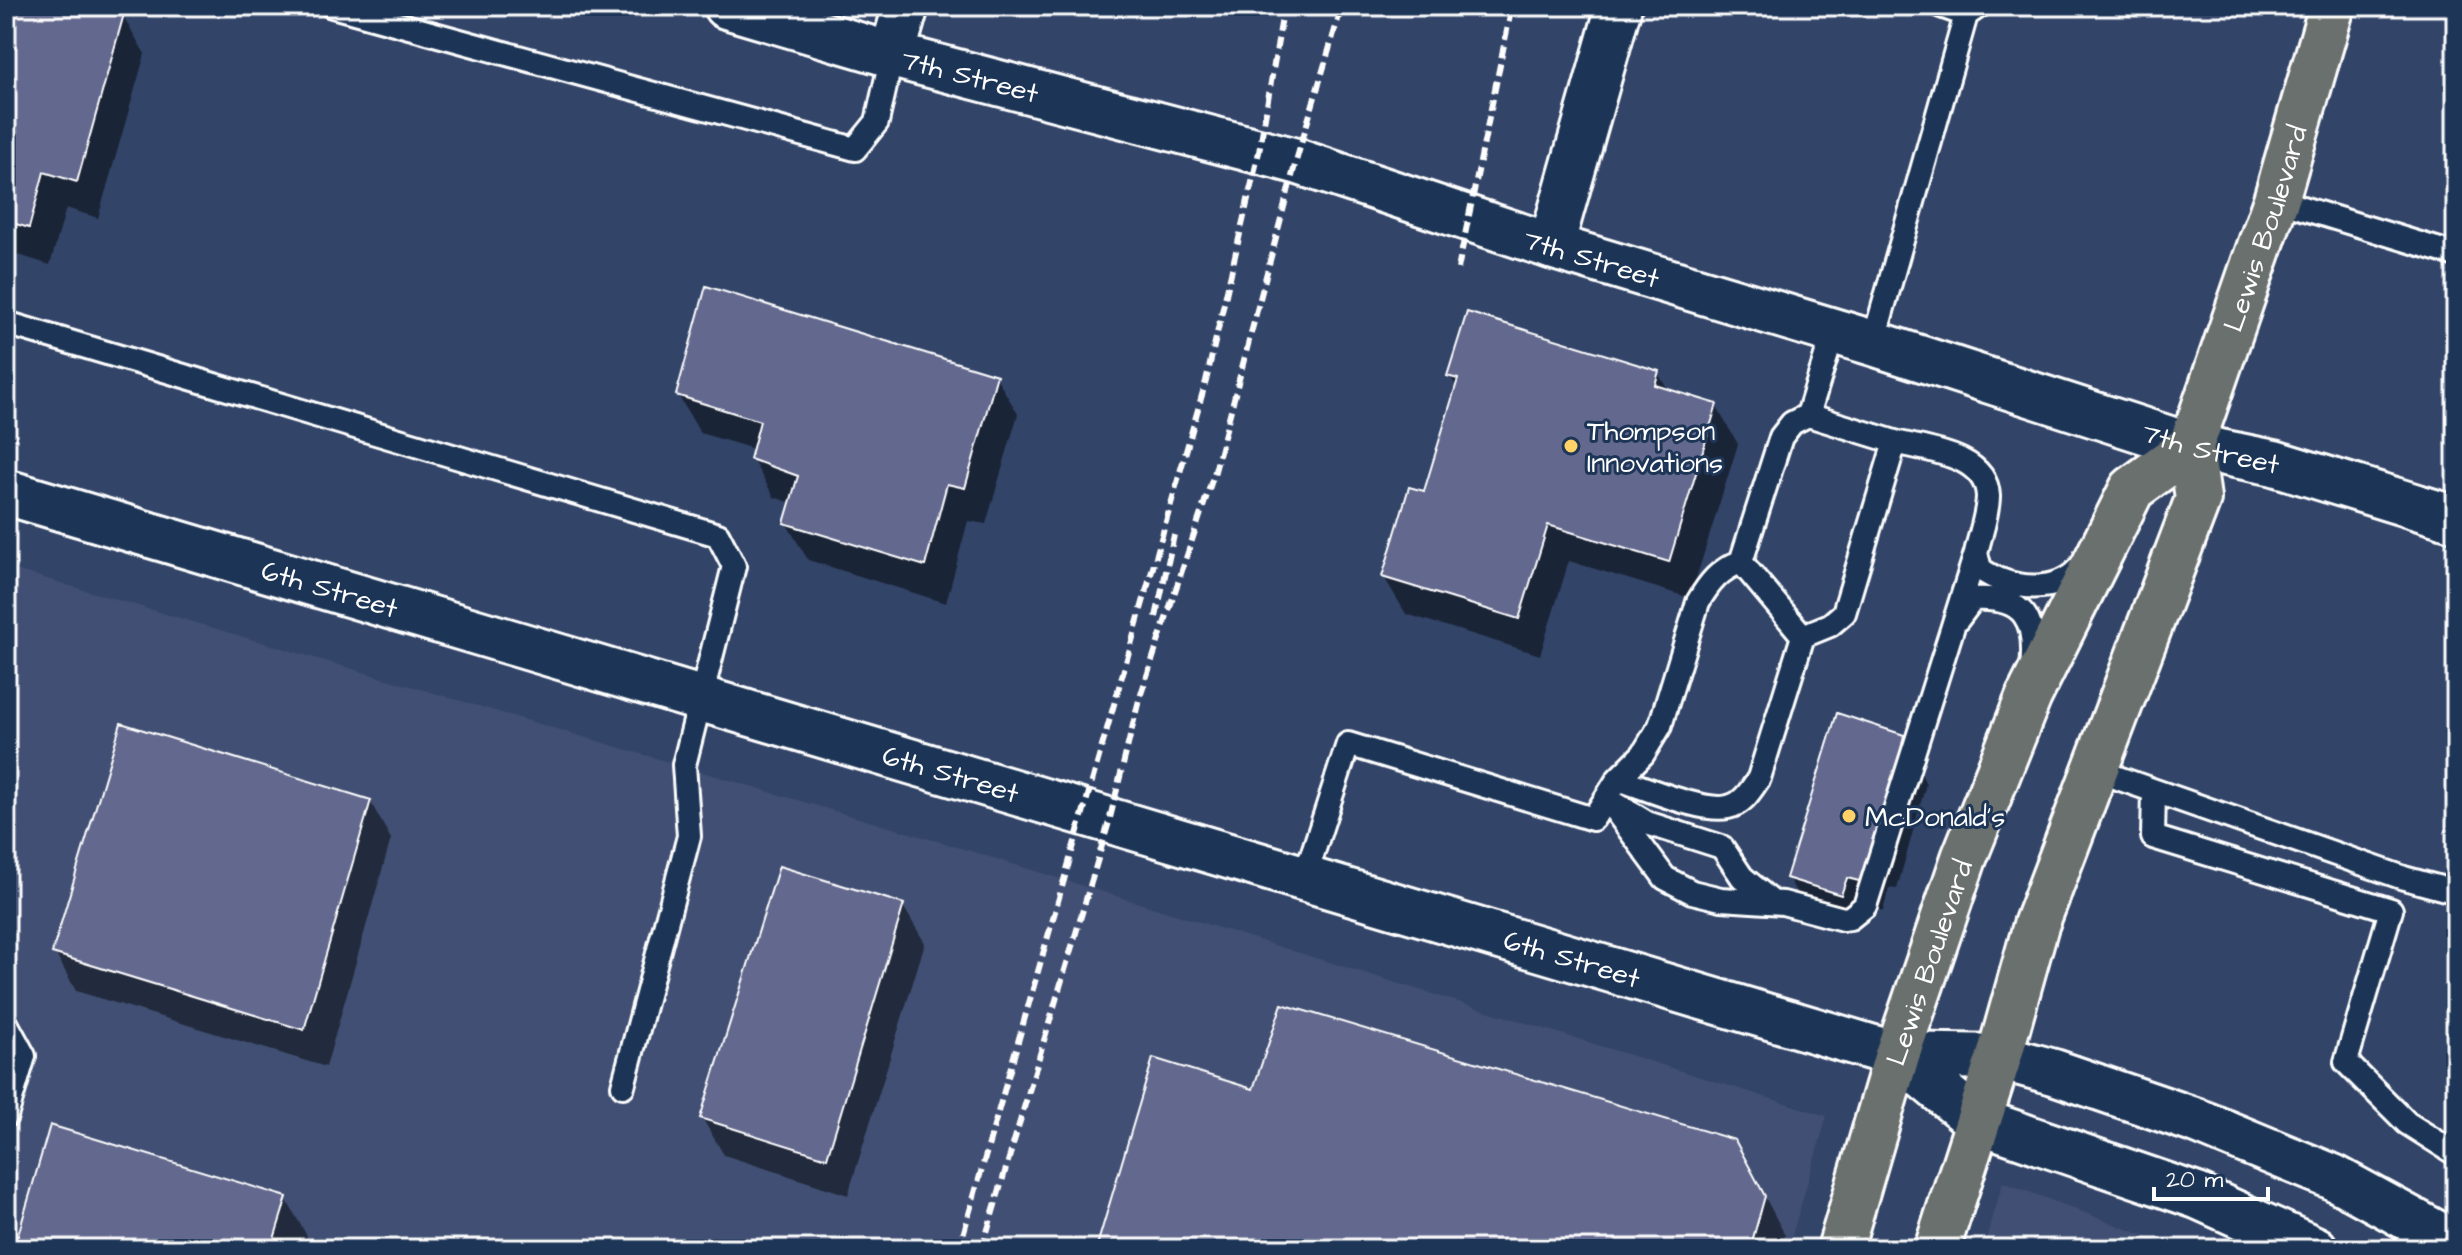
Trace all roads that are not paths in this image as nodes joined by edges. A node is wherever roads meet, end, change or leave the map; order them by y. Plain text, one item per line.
1 (332, 6) edge
2 (726, 6) edge
3 (906, 6) edge
4 (1619, 6) edge
5 (1941, 6) edge
6 (2332, 6) edge
7 (1973, 10) edge
8 (379, 12) edge
9 (892, 55) junction
10 (2276, 200) junction
11 (1551, 246) junction
12 (2456, 255) edge
13 (6, 323) edge
14 (1853, 337) junction
15 (1808, 415) junction
16 (1895, 442) junction
17 (2191, 446) junction
18 (6, 492) edge
19 (2456, 519) edge
20 (2115, 523) junction
21 (1976, 553) junction
22 (1741, 562) junction
23 (1952, 630) junction
24 (1803, 636) junction
25 (2029, 696) junction
26 (702, 702) junction
27 (2095, 770) junction
28 (1612, 789) junction
29 (2154, 791) junction
30 (1304, 880) junction
31 (2456, 892) edge
32 (1772, 902) junction
33 (6, 1023) edge
34 (1897, 1055) junction
35 (1999, 1057) junction
36 (623, 1086) dead end
37 (6, 1116) edge
38 (1976, 1120) junction
39 (2456, 1154) edge
40 (2456, 1244) edge
41 (1840, 1249) edge
42 (1937, 1249) edge
43 (2315, 1249) edge

1 - 8 lane
2 - 9 main road, 7th Street
3 - 9 main road
4 - 11 main road
5 - 7 lane
6 - 10 main road, Lewis Boulevard
7 - 14 lane
8 - 9 lane
9 - 11 main road, 7th Street
10 - 12 lane
10 - 17 main road, Lewis Boulevard
11 - 14 main road, 7th Street
13 - 26 lane
14 - 15 lane
14 - 17 main road, 7th Street
15 - 16 lane
15 - 22 lane
16 - 21 lane
16 - 24 lane
17 - 19 main road, 7th Street
17 - 20 main road, Lewis Boulevard
17 - 27 main road, Lewis Boulevard
18 - 26 main road, 6th Street
20 - 21 lane
20 - 25 main road, Lewis Boulevard
21 - 23 lane
22 - 24 lane
22 - 28 lane
23 - 25 lane
23 - 32 lane
24 - 28 lane
25 - 34 main road, Lewis Boulevard
26 - 30 main road, 6th Street
26 - 36 lane
27 - 29 lane
27 - 35 main road, Lewis Boulevard
28 - 30 lane
28 - 32 lane
28 - 32 lane
29 - 31 lane
29 - 39 lane
30 - 34 main road, 6th Street
33 - 37 lane
34 - 35 main road, 6th Street
34 - 38 main road, 6th Street
34 - 41 main road, Lewis Boulevard
35 - 38 main road, Lewis Boulevard
35 - 40 main road, 6th Street
38 - 42 main road, Lewis Boulevard
38 - 43 main road

